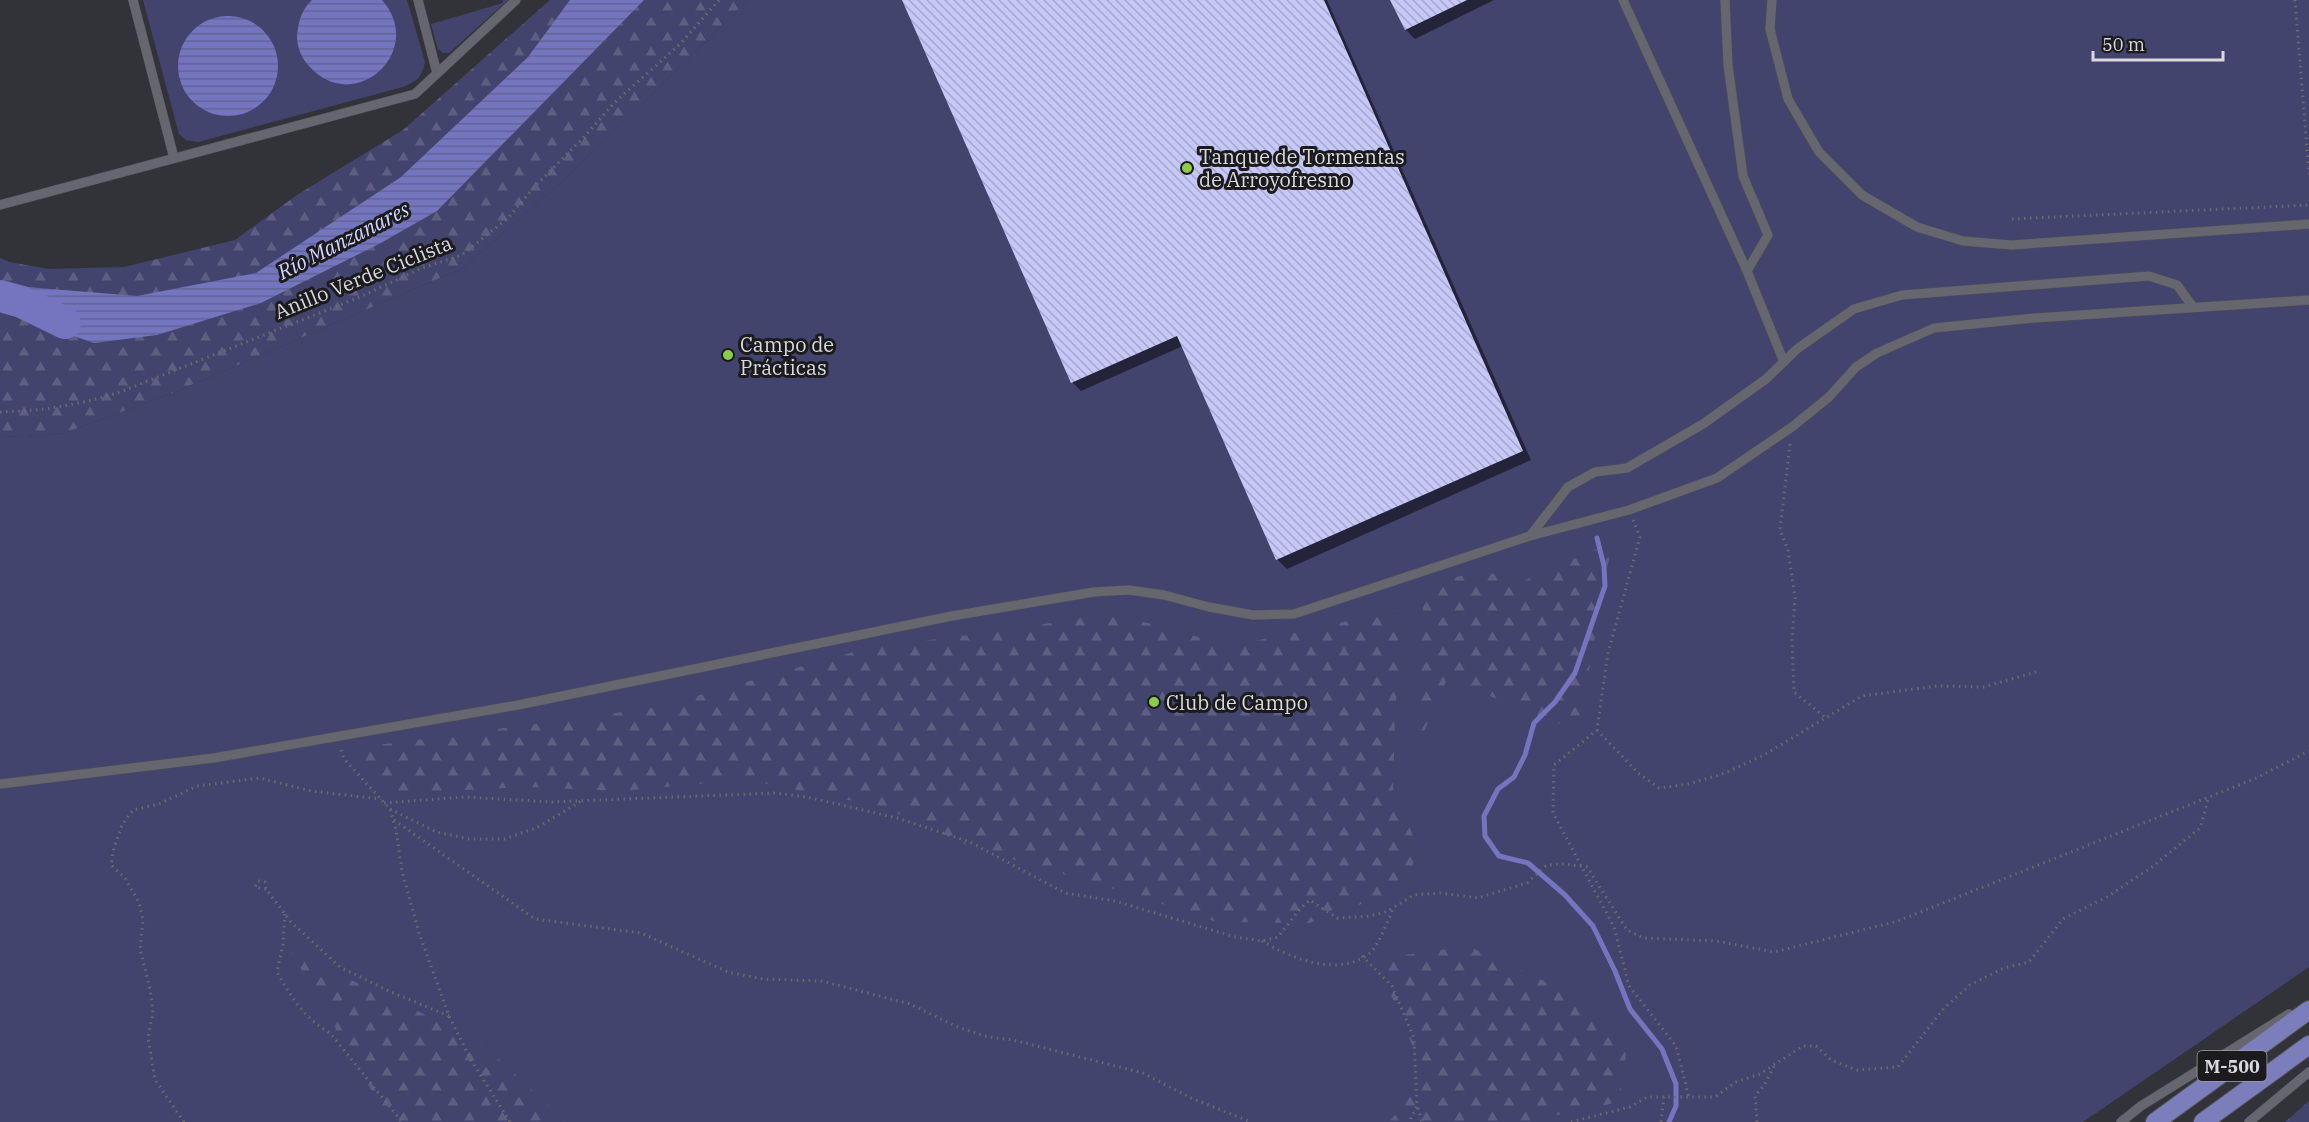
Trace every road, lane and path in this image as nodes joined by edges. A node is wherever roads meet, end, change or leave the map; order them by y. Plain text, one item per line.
1 (133, 0) edge
2 (418, 0) edge
3 (516, 0) edge
4 (719, 0) edge
5 (1623, 0) edge
6 (1725, 0) edge
7 (1772, 0) edge
8 (2295, 0) edge
9 (437, 73) junction
10 (2308, 132) edge
11 (174, 158) junction
12 (2309, 174) edge
13 (0, 205) edge
14 (2309, 205) edge
15 (2012, 219) dead end
16 (2309, 224) edge
17 (1747, 271) junction
18 (2309, 300) edge
19 (2193, 307) junction
20 (1784, 362) junction
21 (0, 412) edge
22 (1792, 427) junction
23 (1629, 510) junction
24 (1530, 536) junction
25 (2039, 671) dead end
26 (1826, 718) junction
27 (1597, 730) junction
28 (336, 737) junction
29 (2309, 751) edge
30 (0, 784) edge
31 (2209, 796) junction
32 (381, 799) junction
33 (586, 799) junction
34 (384, 803) junction
35 (390, 809) junction
36 (394, 820) junction
37 (1581, 866) junction
38 (266, 889) dead end
39 (1393, 908) junction
40 (285, 914) junction
41 (1262, 941) junction
42 (1362, 956) junction
43 (2309, 1002) edge
44 (2309, 1010) edge
45 (449, 1016) junction
46 (2309, 1045) edge
47 (1775, 1064) junction
48 (2309, 1072) edge
49 (1664, 1096) junction
50 (1689, 1097) junction
51 (1418, 1106) junction
52 (1755, 1121) edge
53 (184, 1122) edge
54 (402, 1122) edge
55 (510, 1122) edge
56 (1251, 1122) edge
57 (1408, 1122) edge
58 (1422, 1122) edge
59 (1571, 1122) edge
60 (1661, 1122) edge
61 (2121, 1122) edge
62 (2155, 1122) edge
63 (2203, 1122) edge
64 (2249, 1122) edge

1 - 11 lane
2 - 9 lane
3 - 9 lane
4 - 21 path, Anillo Verde Ciclista
5 - 17 lane
6 - 17 lane
7 - 16 lane
8 - 10 path
9 - 11 lane
10 - 12 path
11 - 13 lane
14 - 15 path
17 - 20 lane
18 - 19 lane
19 - 20 lane
19 - 22 lane
20 - 24 lane
22 - 23 lane
22 - 26 path
23 - 24 lane
23 - 27 path
24 - 28 lane
25 - 26 path
26 - 27 path
27 - 37 path
28 - 30 lane
28 - 32 path
29 - 31 path
31 - 37 path
31 - 47 path
32 - 34 path
32 - 53 path
33 - 34 path
33 - 35 path
33 - 41 path
34 - 35 path
35 - 36 path
36 - 45 path
36 - 56 path
37 - 39 path
37 - 50 path
38 - 40 path
39 - 41 path
39 - 42 path
40 - 45 path
40 - 54 path
41 - 42 path
42 - 51 path
43 - 61 lane, M-500
44 - 62 highway, M-500
45 - 55 path
46 - 63 highway, M-500
47 - 50 path
47 - 52 path
48 - 64 lane, M-500
49 - 50 path
49 - 59 path
49 - 60 path
51 - 57 path
51 - 58 path

